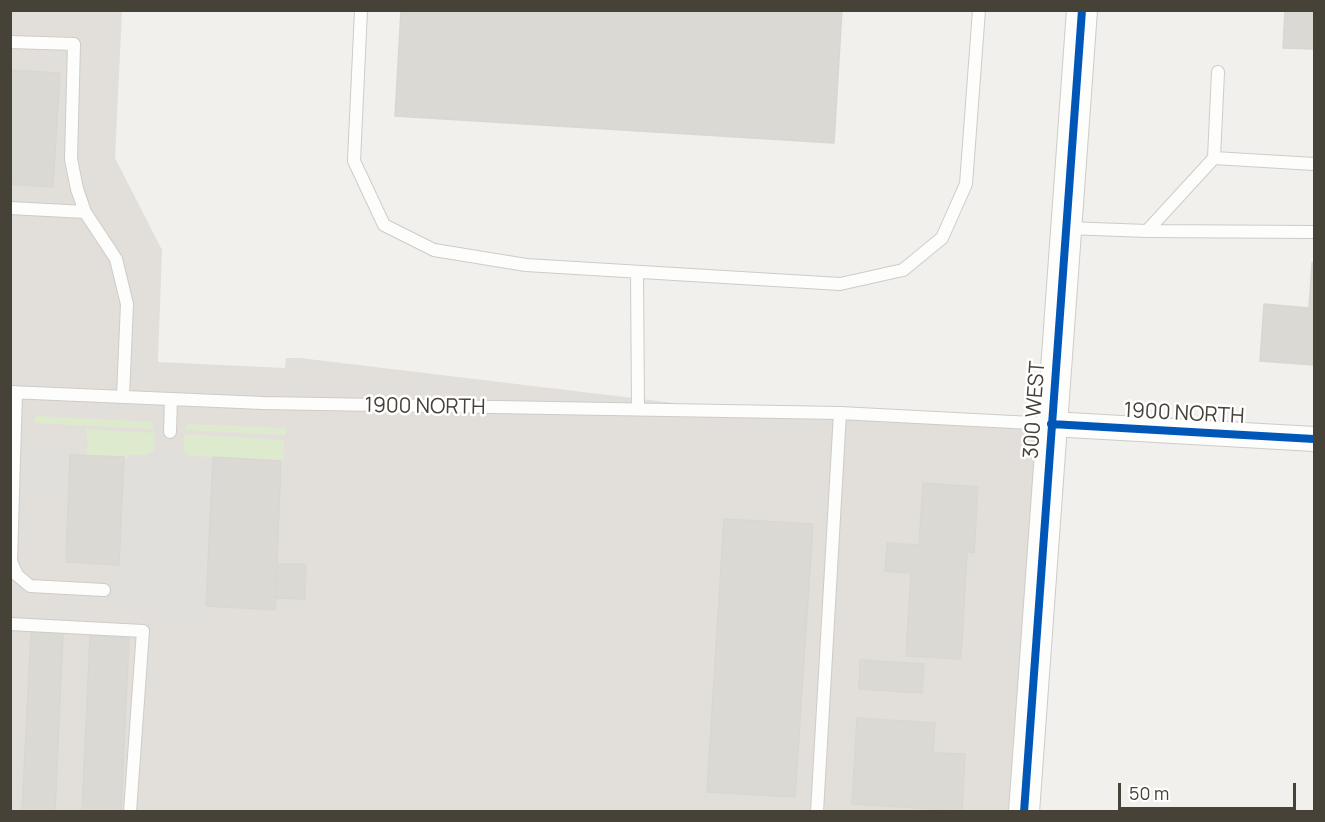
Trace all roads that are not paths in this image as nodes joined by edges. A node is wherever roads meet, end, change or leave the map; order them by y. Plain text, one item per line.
1 (361, 10) edge
2 (979, 10) edge
3 (1082, 10) edge
4 (10, 42) edge
5 (1218, 72) dead end
6 (1214, 158) junction
7 (1314, 164) edge
8 (10, 208) edge
9 (85, 212) junction
10 (1067, 228) junction
11 (1147, 231) junction
12 (1314, 232) edge
13 (637, 272) junction
14 (13, 392) edge
15 (123, 396) junction
16 (171, 399) junction
17 (638, 409) junction
18 (840, 413) junction
19 (1051, 424) junction
20 (170, 432) dead end
21 (1314, 440) edge
22 (104, 590) dead end
23 (10, 624) edge
24 (130, 812) edge
25 (817, 812) edge
26 (1024, 812) edge

1 - 13 lane
2 - 13 lane
3 - 10 street, 300 WEST
4 - 9 lane
5 - 6 lane
6 - 7 lane
6 - 11 lane
8 - 9 lane
9 - 15 lane
10 - 11 lane
10 - 19 street, 300 WEST
11 - 12 lane
13 - 17 lane
14 - 15 lane, 1900 NORTH
14 - 22 lane
15 - 16 lane, 1900 NORTH
16 - 17 lane, 1900 NORTH
16 - 20 lane
17 - 18 lane, 1900 NORTH
18 - 19 lane, 1900 NORTH
18 - 25 lane
19 - 21 street, 1900 NORTH
19 - 26 street, 300 WEST
23 - 24 lane

